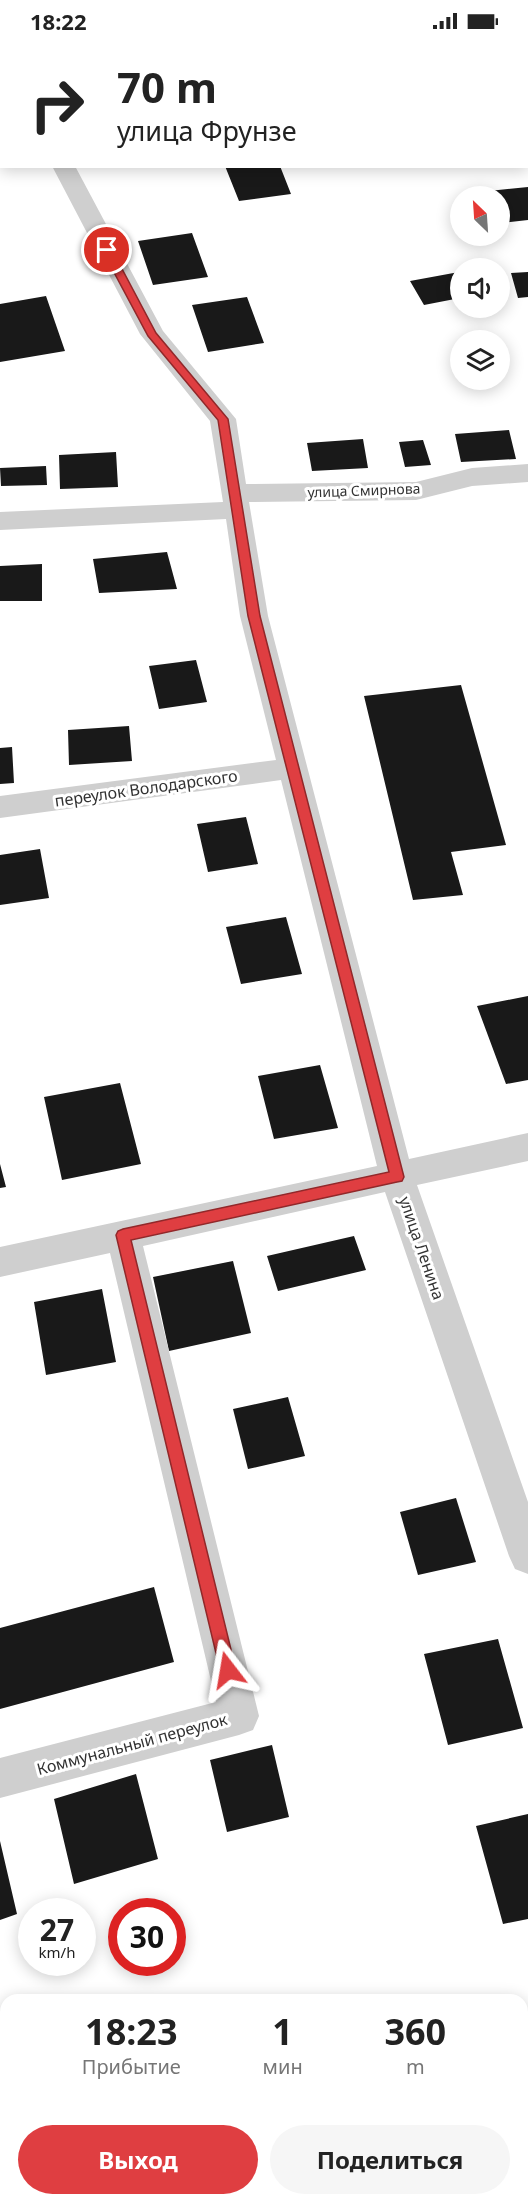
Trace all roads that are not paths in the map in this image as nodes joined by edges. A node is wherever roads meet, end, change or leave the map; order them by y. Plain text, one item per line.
1 (64, 168) edge
2 (528, 473) edge
3 (236, 501) junction
4 (0, 520) edge
5 (293, 768) junction
6 (0, 807) edge
7 (528, 1147) edge
8 (397, 1177) junction
9 (123, 1235) junction
10 (0, 1262) edge
11 (528, 1556) edge
12 (0, 1778) edge

1 - 3 street, улица Ленина
2 - 3 street, улица Смирнова
3 - 4 street, улица Смирнова
3 - 5 street, улица Ленина
5 - 6 street, переулок Володарского
5 - 8 street, улица Ленина
7 - 8 street
8 - 9 street
8 - 11 street, улица Ленина
9 - 10 street
9 - 12 street, Коммунальный переулок

